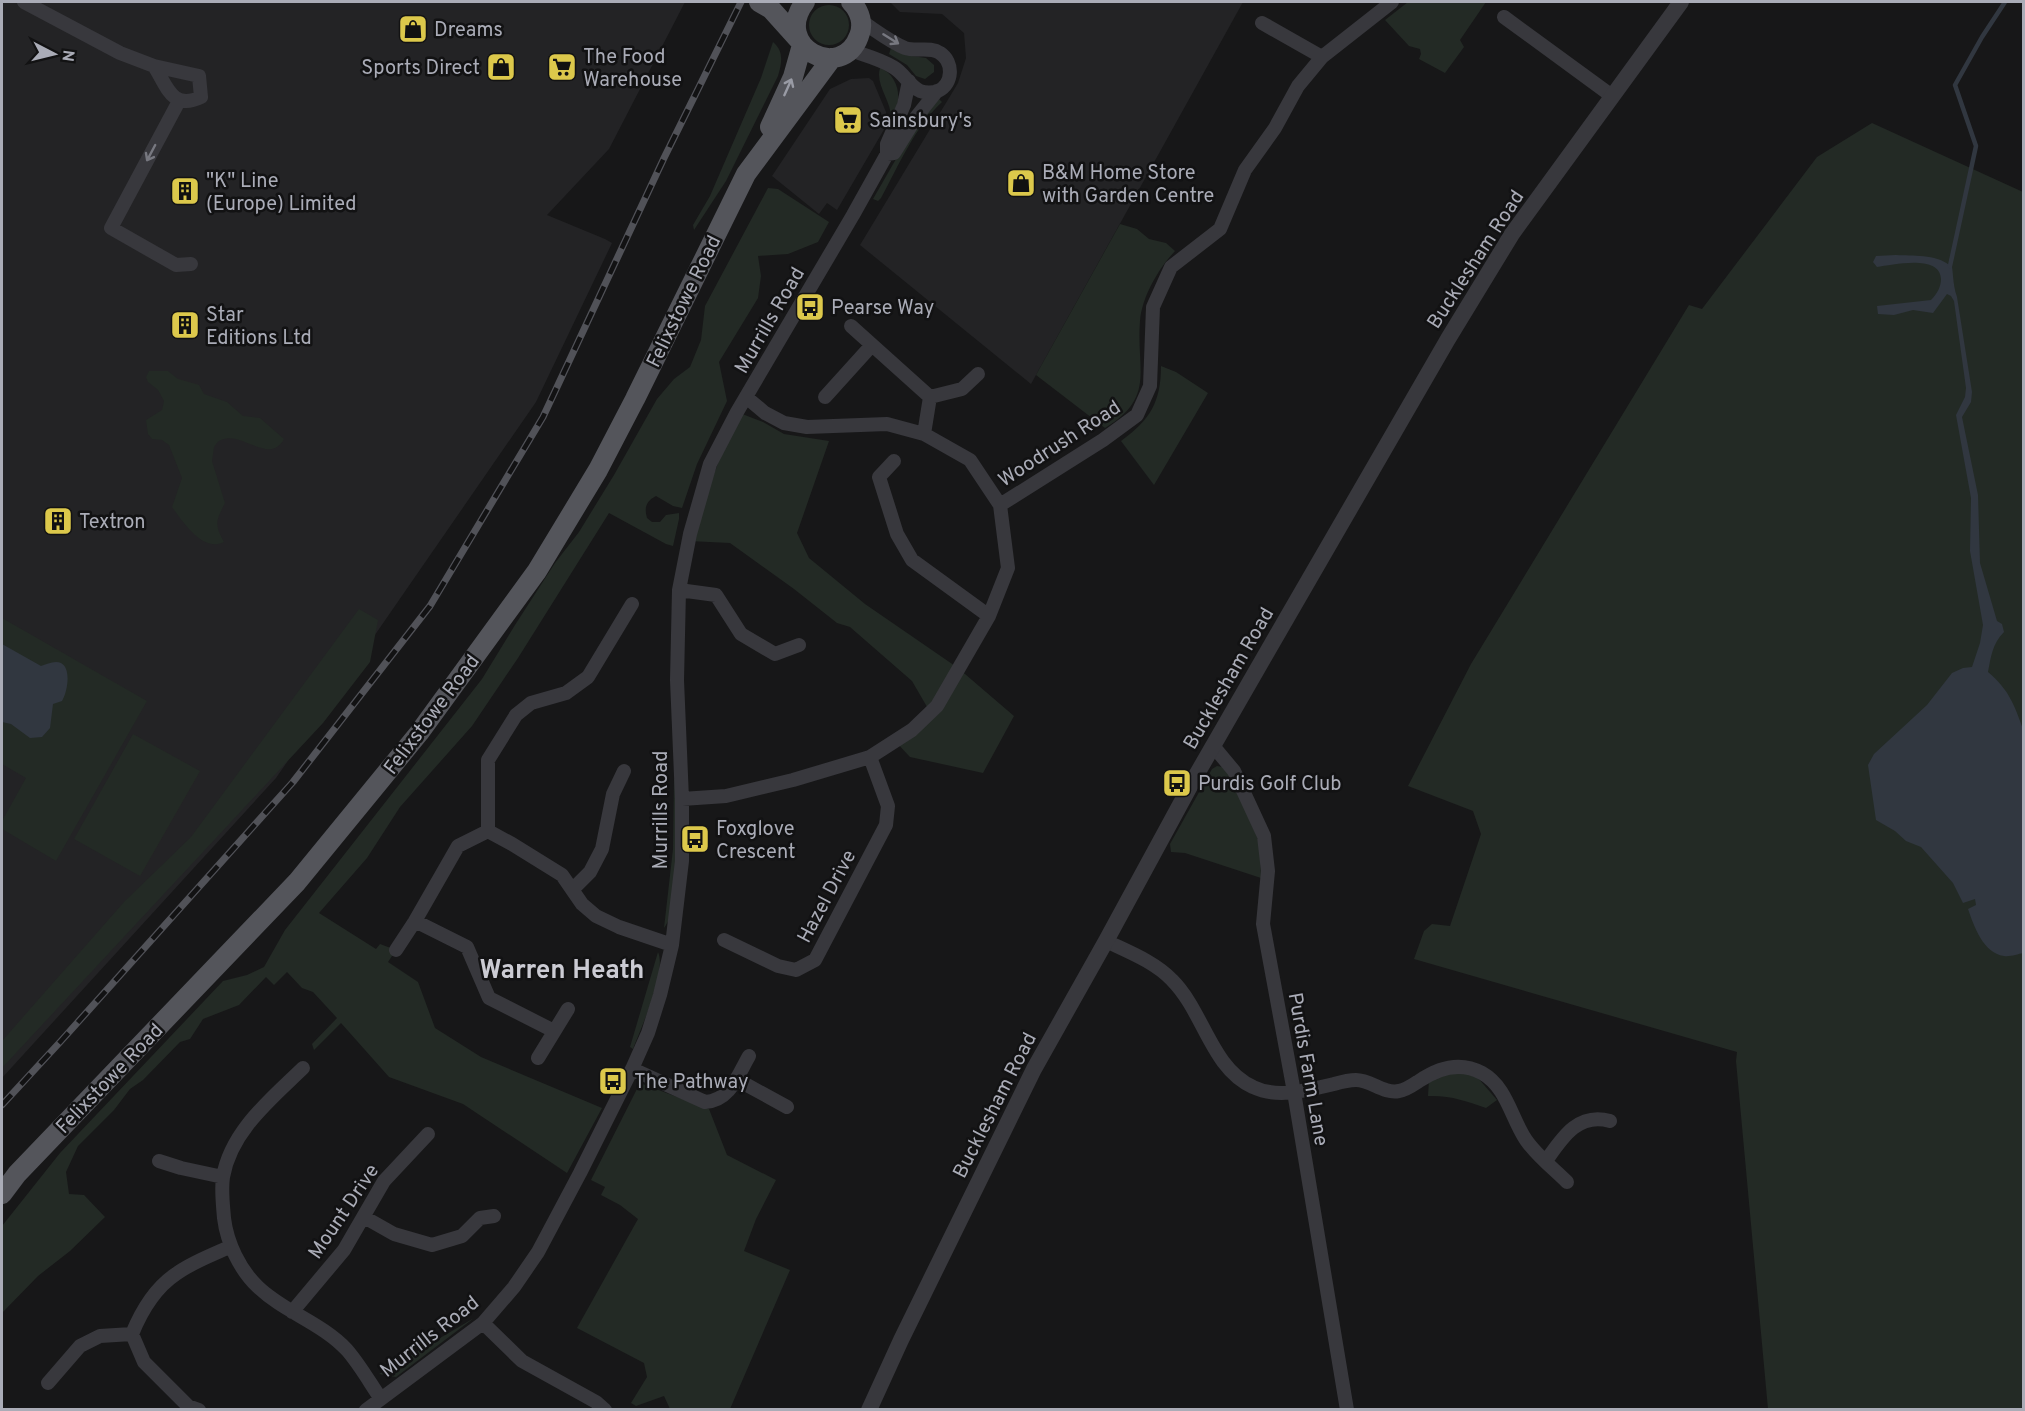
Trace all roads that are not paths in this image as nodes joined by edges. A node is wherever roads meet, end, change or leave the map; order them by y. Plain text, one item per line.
1 (24, 2) edge
2 (759, 2) edge
3 (784, 2) edge
4 (805, 2) edge
5 (1392, 2) edge
6 (1681, 2) edge
7 (858, 9) edge
8 (1504, 17) dead end
9 (1262, 23) dead end
10 (800, 42) junction
11 (850, 50) junction
12 (1322, 57) junction
13 (832, 58) junction
14 (154, 66) junction
15 (909, 81) junction
16 (937, 91) junction
17 (1612, 96) junction
18 (179, 101) junction
19 (887, 154) junction
20 (755, 159) junction
21 (191, 264) dead end
22 (850, 326) dead end
23 (872, 345) junction
24 (978, 374) dead end
25 (825, 397) dead end
26 (930, 397) junction
27 (746, 398) junction
28 (924, 434) junction
29 (894, 461) dead end
30 (1000, 505) junction
31 (680, 590) junction
32 (632, 604) dead end
33 (989, 616) junction
34 (799, 645) dead end
35 (1214, 747) junction
36 (870, 757) junction
37 (624, 771) dead end
38 (682, 799) junction
39 (488, 831) junction
40 (573, 889) junction
41 (415, 921) junction
42 (724, 940) dead end
43 (1106, 941) junction
44 (672, 945) junction
45 (396, 950) dead end
46 (568, 1009) dead end
47 (554, 1031) junction
48 (749, 1056) dead end
49 (538, 1058) dead end
50 (303, 1068) dead end
51 (632, 1069) junction
52 (736, 1079) junction
53 (1294, 1092) junction
54 (787, 1107) dead end
55 (1610, 1121) dead end
56 (428, 1134) dead end
57 (159, 1161) dead end
58 (1546, 1161) junction
59 (223, 1177) junction
60 (1567, 1182) dead end
61 (2, 1194) edge
62 (494, 1216) dead end
63 (364, 1217) junction
64 (231, 1246) junction
65 (292, 1312) junction
66 (483, 1323) junction
67 (132, 1334) junction
68 (48, 1383) dead end
69 (381, 1399) junction
70 (199, 1410) edge
71 (366, 1410) edge
72 (605, 1410) edge
73 (869, 1410) edge
74 (1347, 1410) edge

1 - 14 street
2 - 10 main road
3 - 4 main road
4 - 10 main road, Felixstowe Road
5 - 12 street, Woodrush Road
6 - 17 street, Bucklesham Road
7 - 11 main road
7 -> 16 street, Murrills Road
8 - 17 street
9 - 12 street
10 - 13 main road
20 -> 10 main road, Felixstowe Road
11 - 13 main road
11 - 15 street
12 - 30 street, Woodrush Road
13 - 20 main road, Felixstowe Road
14 - 18 street
14 - 18 street
15 - 16 street
15 - 19 street, Murrills Road
16 - 19 street, Murrills Road
17 - 35 street, Bucklesham Road
18 -> 21 street
19 - 27 street, Murrills Road
20 - 61 main road, Felixstowe Road
22 - 23 street
23 - 25 street
23 - 26 street
24 - 26 street
26 - 28 street
27 - 28 street
27 - 31 street, Murrills Road
28 - 30 street
29 - 33 street
30 - 33 street
31 - 34 street
31 - 38 street, Murrills Road
32 - 39 street
33 - 36 street
35 - 43 street, Bucklesham Road
35 - 53 street, Purdis Farm Lane
36 - 38 street
36 - 42 street, Hazel Drive
37 - 40 street
38 - 44 street, Murrills Road
39 - 40 street
39 - 41 street
40 - 44 street
41 - 45 street
41 - 47 street
43 - 53 street
43 - 73 street, Bucklesham Road
44 - 51 street, Murrills Road
46 - 47 street
47 - 49 street
48 - 52 street
50 - 59 street
51 - 52 street
51 - 66 street, Murrills Road
52 - 54 street
53 - 58 street
53 - 74 street, Purdis Farm Lane
55 - 58 street
56 - 63 street, Mount Drive
57 - 59 street
58 - 60 street
59 - 64 street
62 - 63 street
63 - 65 street, Mount Drive
64 - 65 street
64 - 67 street
65 - 69 street
66 - 69 street, Murrills Road
66 - 72 street
67 - 68 street
67 - 70 street
69 - 71 street, Murrills Road

